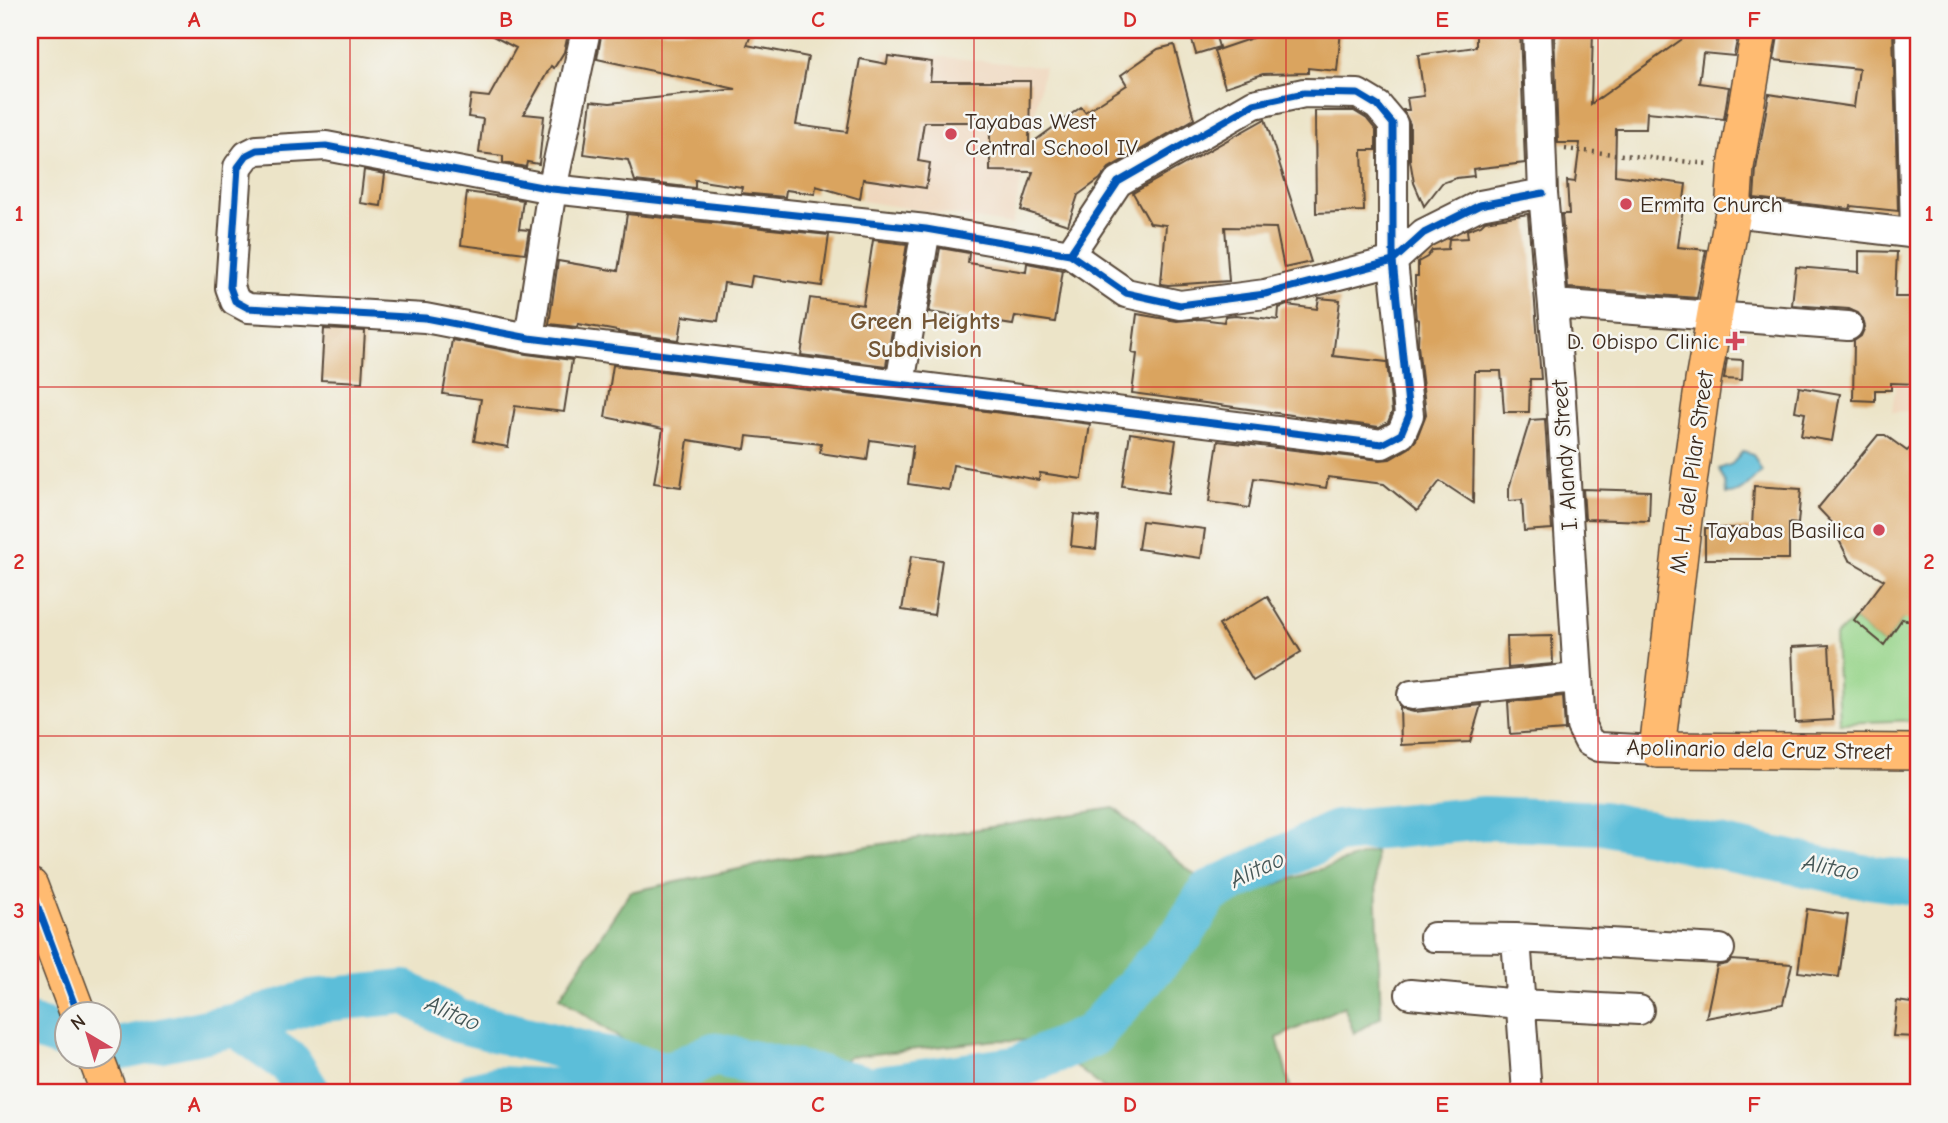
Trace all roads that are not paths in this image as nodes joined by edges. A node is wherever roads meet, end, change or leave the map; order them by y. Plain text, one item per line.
1 (586, 30) edge
2 (1537, 30) edge
3 (1759, 30) edge
4 (1910, 30) edge
5 (552, 189) junction
6 (1543, 193) junction
7 (1733, 212) junction
8 (926, 229) junction
9 (1917, 234) edge
10 (1070, 254) junction
11 (1393, 261) junction
12 (1554, 304) junction
13 (1713, 316) junction
14 (1848, 326) dead end
15 (529, 338) junction
16 (900, 384) junction
17 (1576, 678) junction
18 (1412, 695) dead end
19 (1599, 747) joint
20 (1657, 750) junction
21 (1918, 751) edge
22 (30, 886) edge
23 (1434, 937) dead end
24 (1516, 937) junction
25 (1720, 948) dead end
26 (1410, 994) dead end
27 (72, 1000) edge
28 (1520, 1004) junction
29 (1640, 1010) dead end
30 (100, 1070) edge
31 (109, 1093) edge
32 (1527, 1093) edge

1 - 5 street
2 - 6 street, I. Alandy Street
3 - 7 main road, M. H. del Pilar Street
4 - 9 street
5 - 8 street
5 - 15 street
5 - 15 street
6 - 11 street
6 - 12 street, I. Alandy Street
7 - 9 street
7 - 13 main road, M. H. del Pilar Street
8 - 10 street
8 - 16 street
10 - 11 street
10 - 11 street
11 - 16 street
12 - 13 street
12 - 17 street, I. Alandy Street
13 - 14 street
13 - 20 main road, M. H. del Pilar Street
15 - 16 street
17 - 18 street
17 - 19 street, I. Alandy Street
19 - 20 street, Apolinario dela Cruz Street
20 - 21 main road, Apolinario dela Cruz Street
22 - 27 main road
23 - 24 street
24 - 25 street
24 - 28 street
26 - 28 street
28 - 29 street
28 - 32 street
30 - 31 main road

